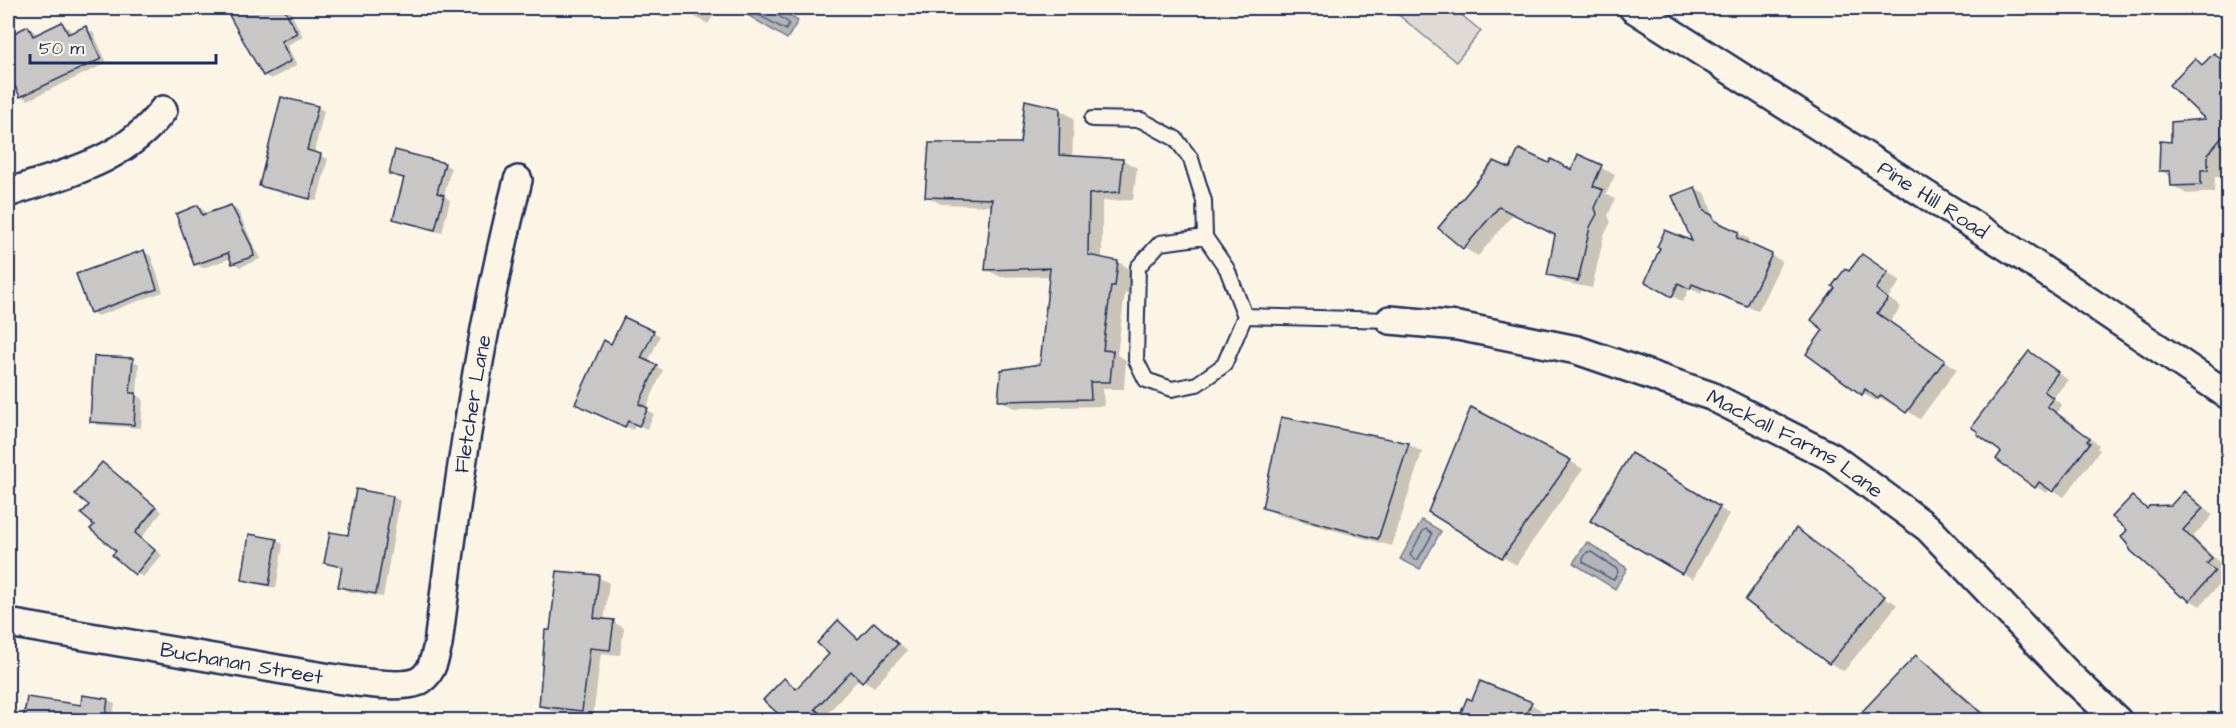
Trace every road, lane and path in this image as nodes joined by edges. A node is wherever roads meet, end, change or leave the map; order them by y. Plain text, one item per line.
1 (1633, 8) edge
2 (163, 110) dead end
3 (1092, 119) dead end
4 (518, 180) dead end
5 (8, 193) edge
6 (1205, 237) junction
7 (1245, 316) junction
8 (1390, 320) joint
9 (2229, 395) edge
10 (8, 623) edge
11 (440, 631) joint
12 (2116, 720) edge

1 - 9 street, Pine Hill Road
2 - 5 street
3 - 6 lane
4 - 11 street, Fletcher Lane
6 - 7 lane
6 - 7 lane
7 - 8 lane
8 - 12 street, Mackall Farms Lane
10 - 11 street, Buchanan Street

